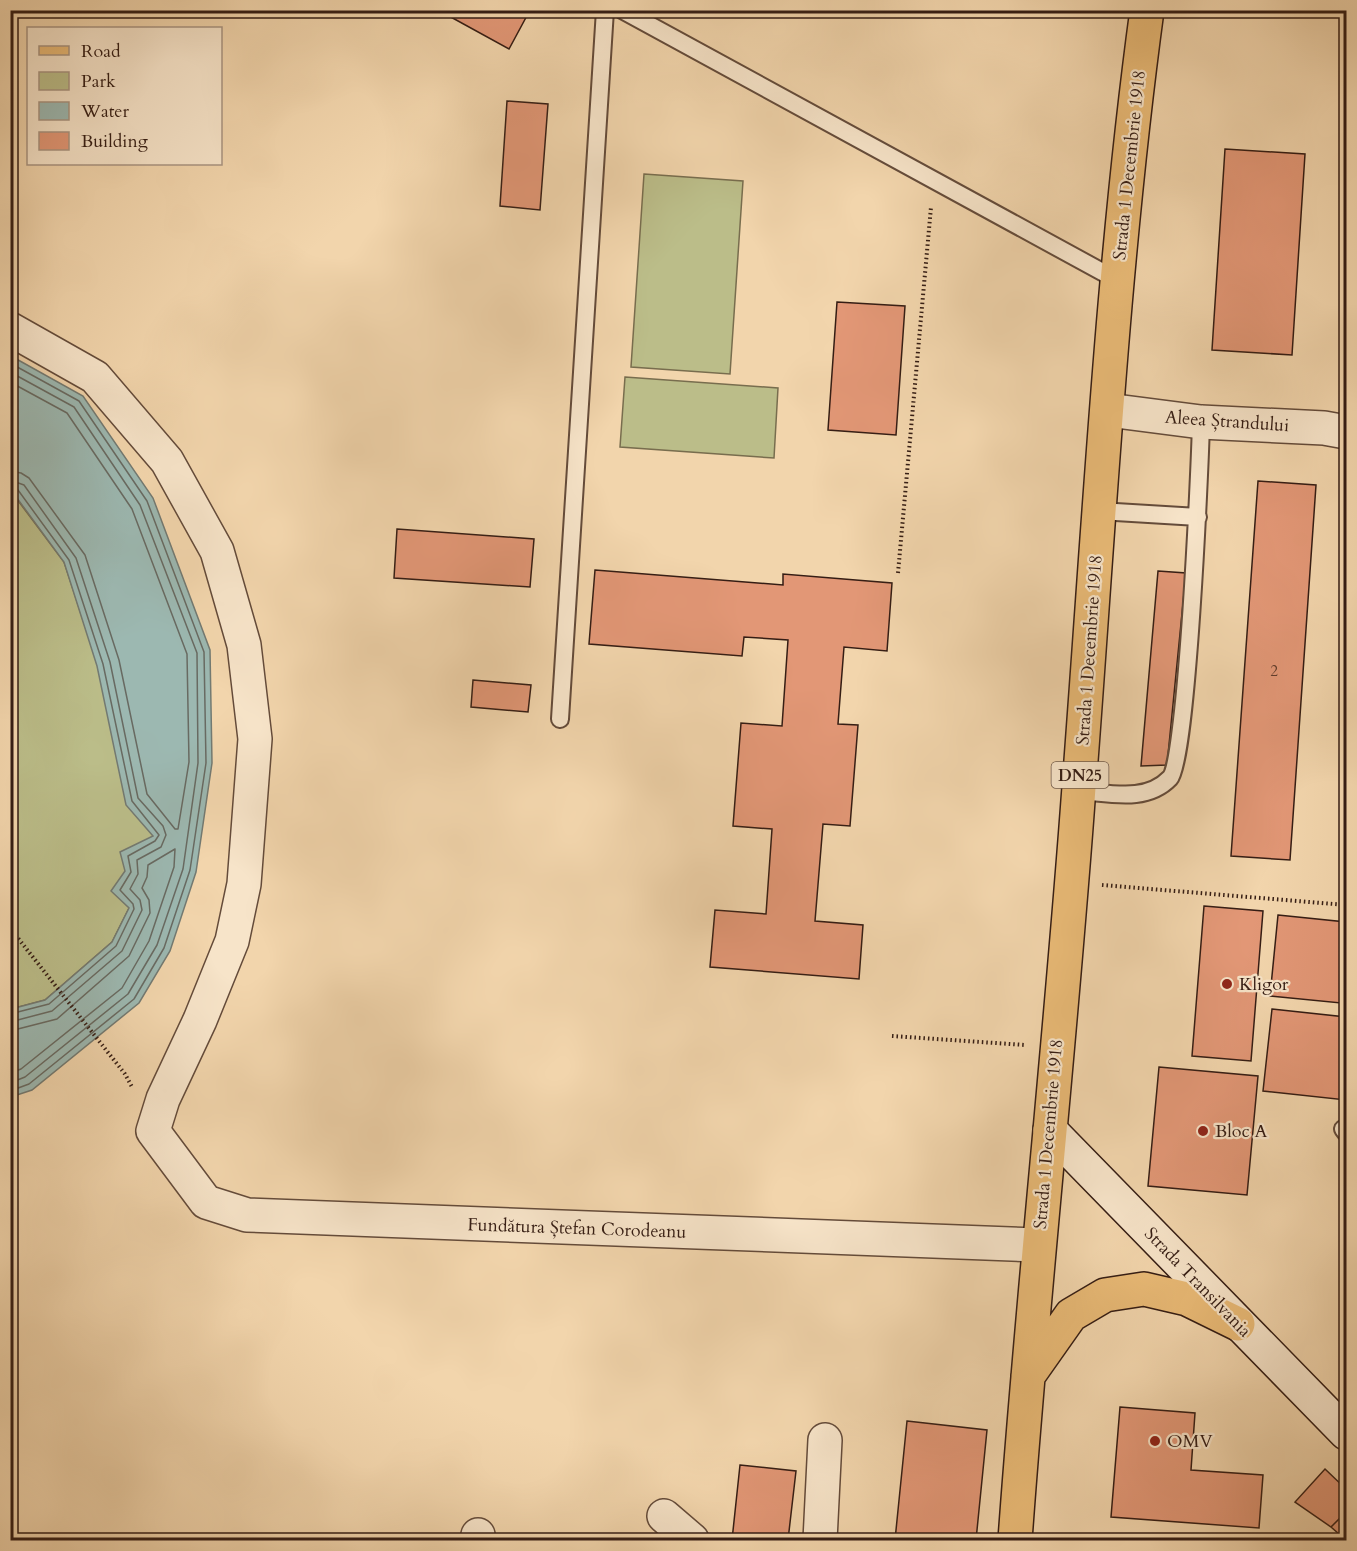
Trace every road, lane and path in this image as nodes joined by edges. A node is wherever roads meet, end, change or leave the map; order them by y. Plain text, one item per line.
1 (605, 10) edge
2 (622, 10) edge
3 (1147, 10) edge
4 (933, 180) junction
5 (1117, 280) junction
6 (10, 329) edge
7 (1108, 410) junction
8 (1201, 422) junction
9 (1347, 432) edge
10 (1099, 511) junction
11 (1198, 517) junction
12 (898, 573) dead end
13 (560, 719) dead end
14 (1079, 791) junction
15 (1070, 882) junction
16 (1347, 905) edge
17 (10, 928) edge
18 (892, 1036) dead end
19 (1056, 1048) junction
20 (126, 1074) dead end
21 (1050, 1130) junction
22 (1038, 1245) junction
23 (1238, 1324) junction
24 (1027, 1377) junction
25 (1347, 1433) edge
26 (825, 1440) dead end
27 (664, 1516) dead end
28 (692, 1540) edge
29 (820, 1540) edge
30 (1015, 1540) edge

1 - 13 lane
2 - 4 lane
3 - 5 main road, Strada 1 Decembrie 1918 / DN25
4 - 5 lane
4 - 12 path
5 - 7 main road, Strada 1 Decembrie 1918 / DN25
6 - 22 street, Fundătura Ștefan Corodeanu
7 - 8 street, Aleea Ștrandului
7 - 10 main road, Strada 1 Decembrie 1918 / DN25
8 - 9 street, Aleea Ștrandului
8 - 11 lane
10 - 11 lane
10 - 14 main road, Strada 1 Decembrie 1918 / DN25
11 - 14 lane
14 - 15 main road, Strada 1 Decembrie 1918 / DN25
15 - 16 path
15 - 19 main road, Strada 1 Decembrie 1918 / DN25
17 - 20 path
18 - 19 path
19 - 21 main road, Strada 1 Decembrie 1918 / DN25
21 - 22 main road, Strada 1 Decembrie 1918 / DN25
21 - 23 street, Strada Transilvania
22 - 24 main road, Strada 1 Decembrie 1918 / DN25
23 - 24 main road
23 - 25 street, Strada Transilvania
24 - 30 main road, Strada 1 Decembrie 1918 / DN25
26 - 29 street
27 - 28 street

